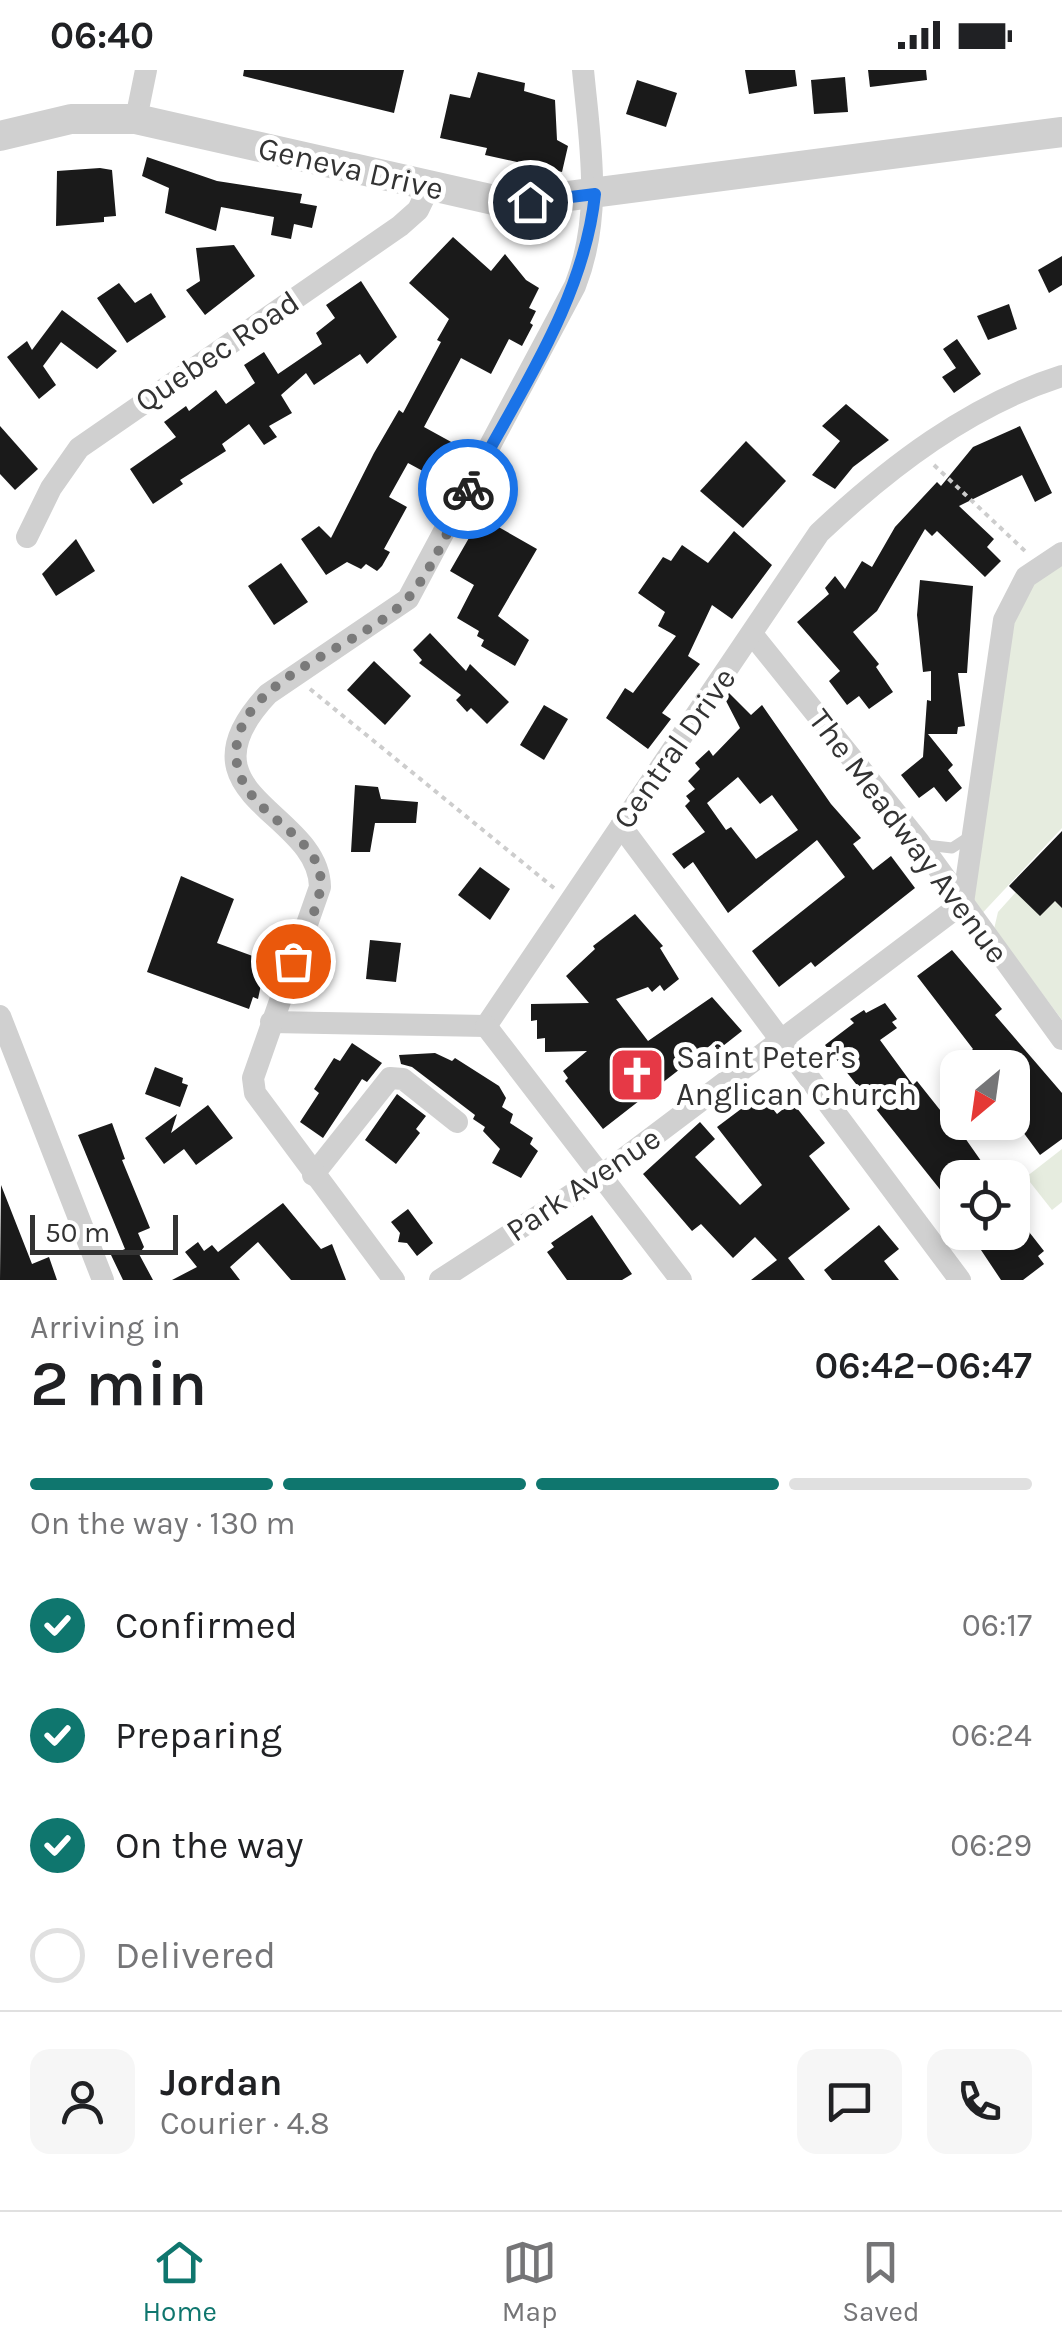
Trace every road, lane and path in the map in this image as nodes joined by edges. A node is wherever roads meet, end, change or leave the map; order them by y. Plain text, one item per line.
1 (146, 70) edge
2 (583, 70) edge
3 (136, 119) junction
4 (1062, 132) edge
5 (0, 136) edge
6 (430, 185) junction
7 (595, 194) junction
8 (1062, 376) edge
9 (920, 452) junction
10 (27, 538) dead end
11 (1062, 552) edge
12 (1039, 565) junction
13 (752, 634) junction
14 (297, 674) junction
15 (620, 826) junction
16 (972, 836) junction
17 (919, 842) junction
18 (570, 901) junction
19 (963, 902) junction
20 (0, 1016) edge
21 (271, 1022) junction
22 (486, 1026) junction
23 (1062, 1039) edge
24 (783, 1041) junction
25 (457, 1122) dead end
26 (313, 1175) junction
27 (602, 1175) junction
28 (103, 1280) edge
29 (394, 1280) edge
30 (440, 1280) edge
31 (681, 1280) edge
32 (960, 1280) edge

1 - 3 street
2 - 7 street
3 - 5 street, Geneva Drive
3 - 6 street, Geneva Drive
4 - 7 street, Geneva Drive
6 - 7 street, Geneva Drive
6 - 10 street, Quebec Road
7 - 14 street
8 - 9 street, Central Drive
9 - 12 path
9 - 13 street, Central Drive
11 - 12 street
12 - 16 street
13 - 15 street, Central Drive
13 - 17 street, The Meadway Avenue
14 - 18 path
14 - 21 street
15 - 18 street, Central Drive
15 - 24 street
16 - 17 lane
16 - 19 street
17 - 19 street, The Meadway Avenue
18 - 22 street, Central Drive
19 - 23 street, The Meadway Avenue
19 - 24 street, Park Avenue
20 - 28 street
21 - 22 street
21 - 26 street
22 - 27 street
24 - 27 street, Park Avenue
24 - 32 street
25 - 26 street
26 - 29 street
27 - 30 street, Park Avenue
27 - 31 street

